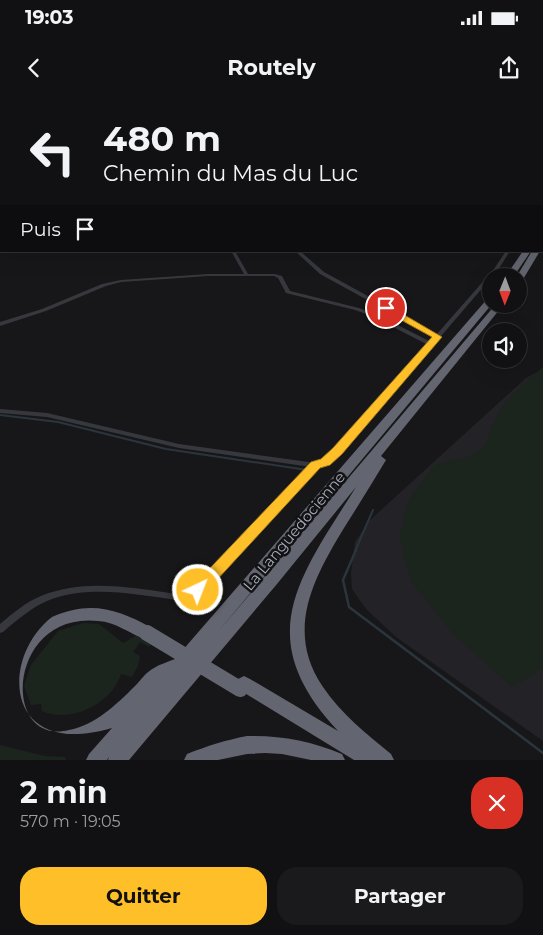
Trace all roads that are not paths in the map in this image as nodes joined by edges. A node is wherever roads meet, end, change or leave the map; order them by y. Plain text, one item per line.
1 (234, 252) edge
2 (298, 252) edge
3 (507, 252) edge
4 (526, 252) edge
5 (535, 252) edge
6 (515, 268) edge
7 (526, 268) edge
8 (246, 274) junction
9 (482, 311) edge
10 (493, 313) edge
11 (0, 324) edge
12 (438, 337) junction
13 (431, 344) junction
14 (0, 411) edge
15 (387, 442) junction
16 (316, 465) junction
17 (0, 630) edge
18 (148, 630) junction
19 (180, 664) junction
20 (0, 670) edge
21 (242, 687) junction
22 (95, 760) edge
23 (117, 760) edge
24 (193, 760) edge
25 (336, 760) edge
26 (358, 760) edge
27 (371, 760) edge
28 (385, 760) edge

1 - 8 street
2 - 12 street
3 - 12 street
4 - 6 highway
5 - 7 highway
8 - 11 street
8 - 13 street
9 - 19 highway, La Languedocienne
10 - 15 highway, La Languedocienne
12 - 13 street
13 - 16 street
14 - 16 street
15 - 23 highway, La Languedocienne
15 - 28 highway
16 - 17 street
18 - 19 highway
18 - 20 highway
18 - 21 highway, bridge
19 - 22 highway, La Languedocienne
21 - 26 highway
21 - 27 highway
24 - 25 highway

